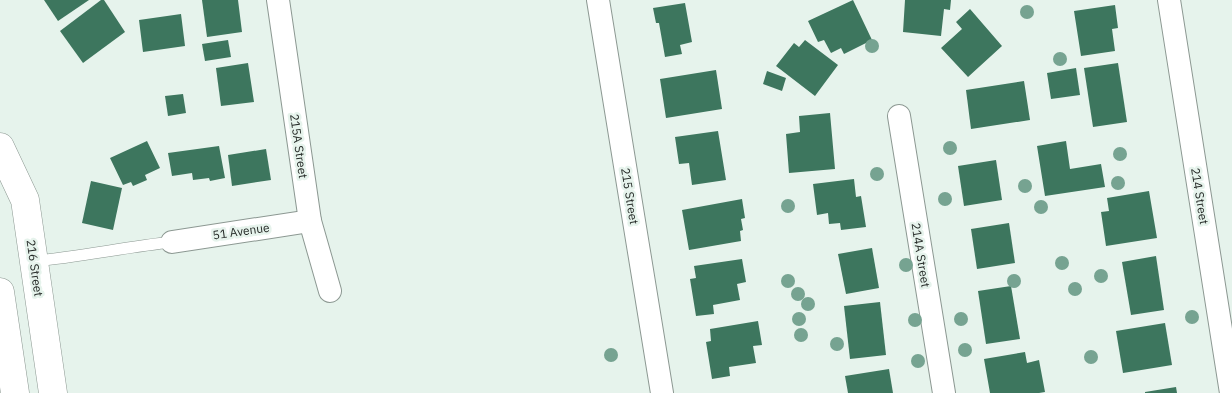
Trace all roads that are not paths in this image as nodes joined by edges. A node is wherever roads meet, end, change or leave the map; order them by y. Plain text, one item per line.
1 (278, 0) edge
2 (598, 0) edge
3 (1169, 0) edge
4 (899, 116) dead end
5 (0, 147) edge
6 (310, 221) junction
7 (172, 242) joint
8 (34, 261) junction
9 (330, 291) dead end
10 (0, 292) edge
11 (15, 393) edge
12 (53, 393) edge
13 (662, 393) edge
14 (944, 393) edge
15 (1231, 393) edge

1 - 6 street, 215A Street
2 - 13 street, 215 Street
3 - 15 street, 214 Street
4 - 14 street, 214A Street
5 - 8 main road, 216 Street
6 - 7 street, 51 Avenue
6 - 9 street, 215A Street
7 - 8 lane
8 - 12 main road, 216 Street
10 - 11 main road

